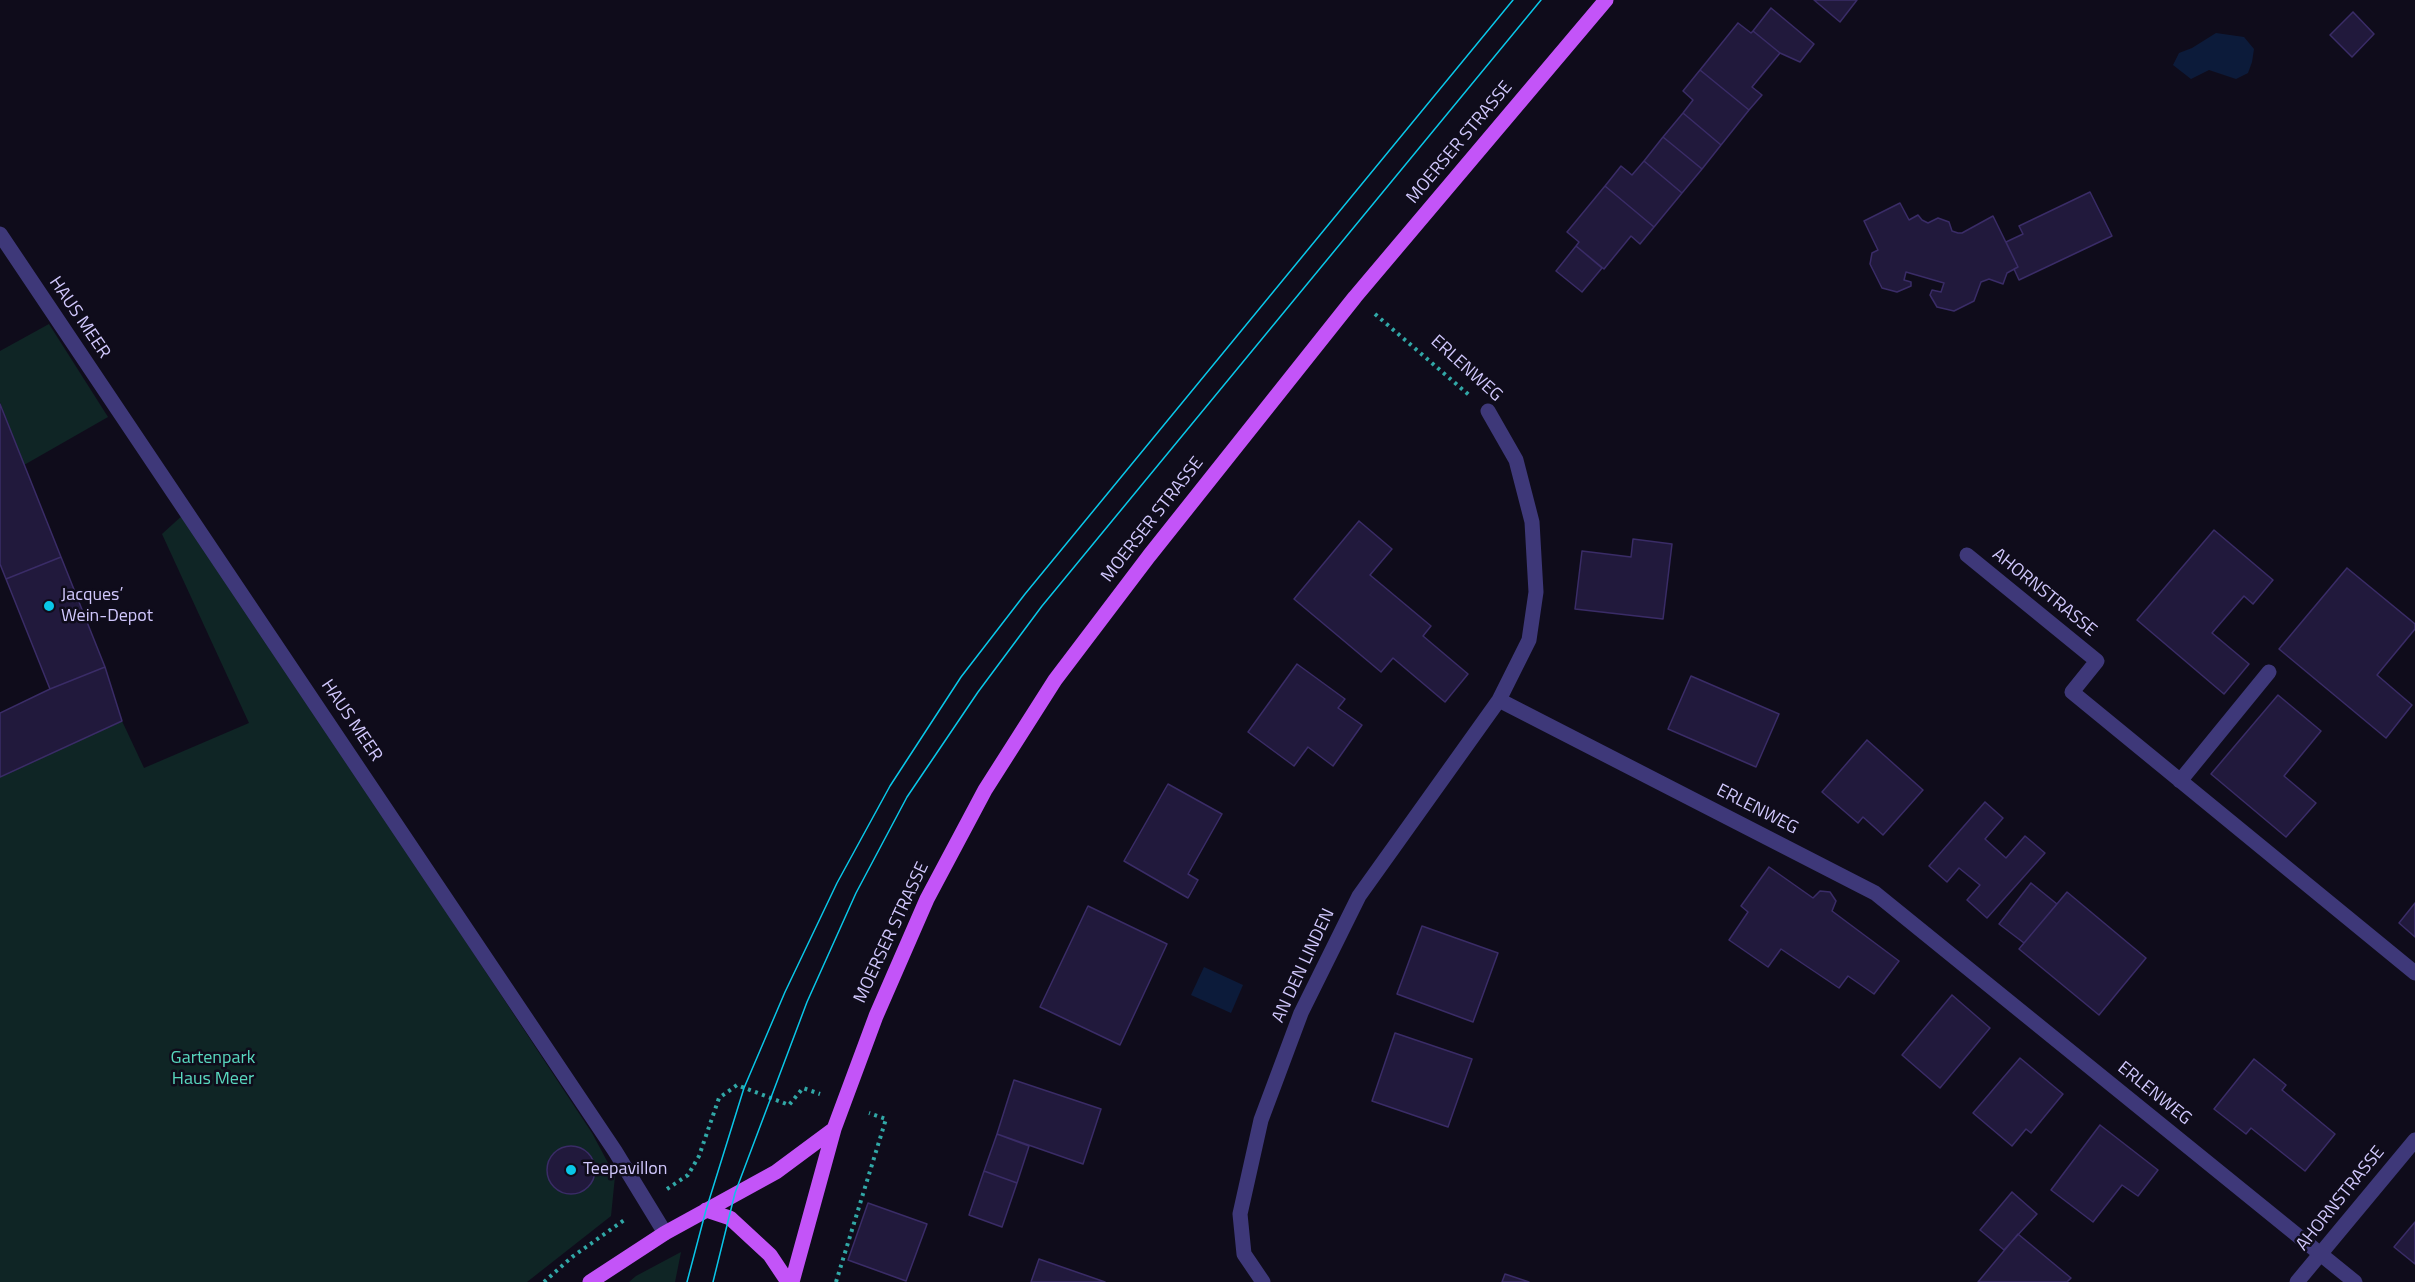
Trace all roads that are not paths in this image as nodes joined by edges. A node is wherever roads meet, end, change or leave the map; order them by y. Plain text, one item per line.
1 (1606, 0) edge
2 (0, 234) edge
3 (1488, 411) road end
4 (1967, 555) dead end
5 (2269, 672) dead end
6 (1499, 700) junction
7 (2180, 781) junction
8 (2415, 974) edge
9 (834, 1129) junction
10 (2415, 1140) edge
11 (706, 1210) junction
12 (665, 1233) junction
13 (2321, 1254) junction
14 (590, 1282) edge
15 (790, 1282) edge
16 (1263, 1282) edge
17 (2297, 1282) edge
18 (2355, 1282) edge

1 - 9 main road, MOERSER STRASSE
2 - 12 street, HAUS MEER
3 - 6 street, ERLENWEG
4 - 7 street, AHORNSTRASSE
5 - 7 street
6 - 13 street, ERLENWEG
6 - 16 street, AN DEN LINDEN
7 - 8 street, AHORNSTRASSE
9 - 11 main road
9 - 15 main road, MOERSER STRASSE
10 - 13 street, AHORNSTRASSE
11 - 12 main road
11 - 15 main road, MOERSER STRASSE
12 - 14 main road
13 - 17 street, AHORNSTRASSE
13 - 18 street, ERLENWEG

